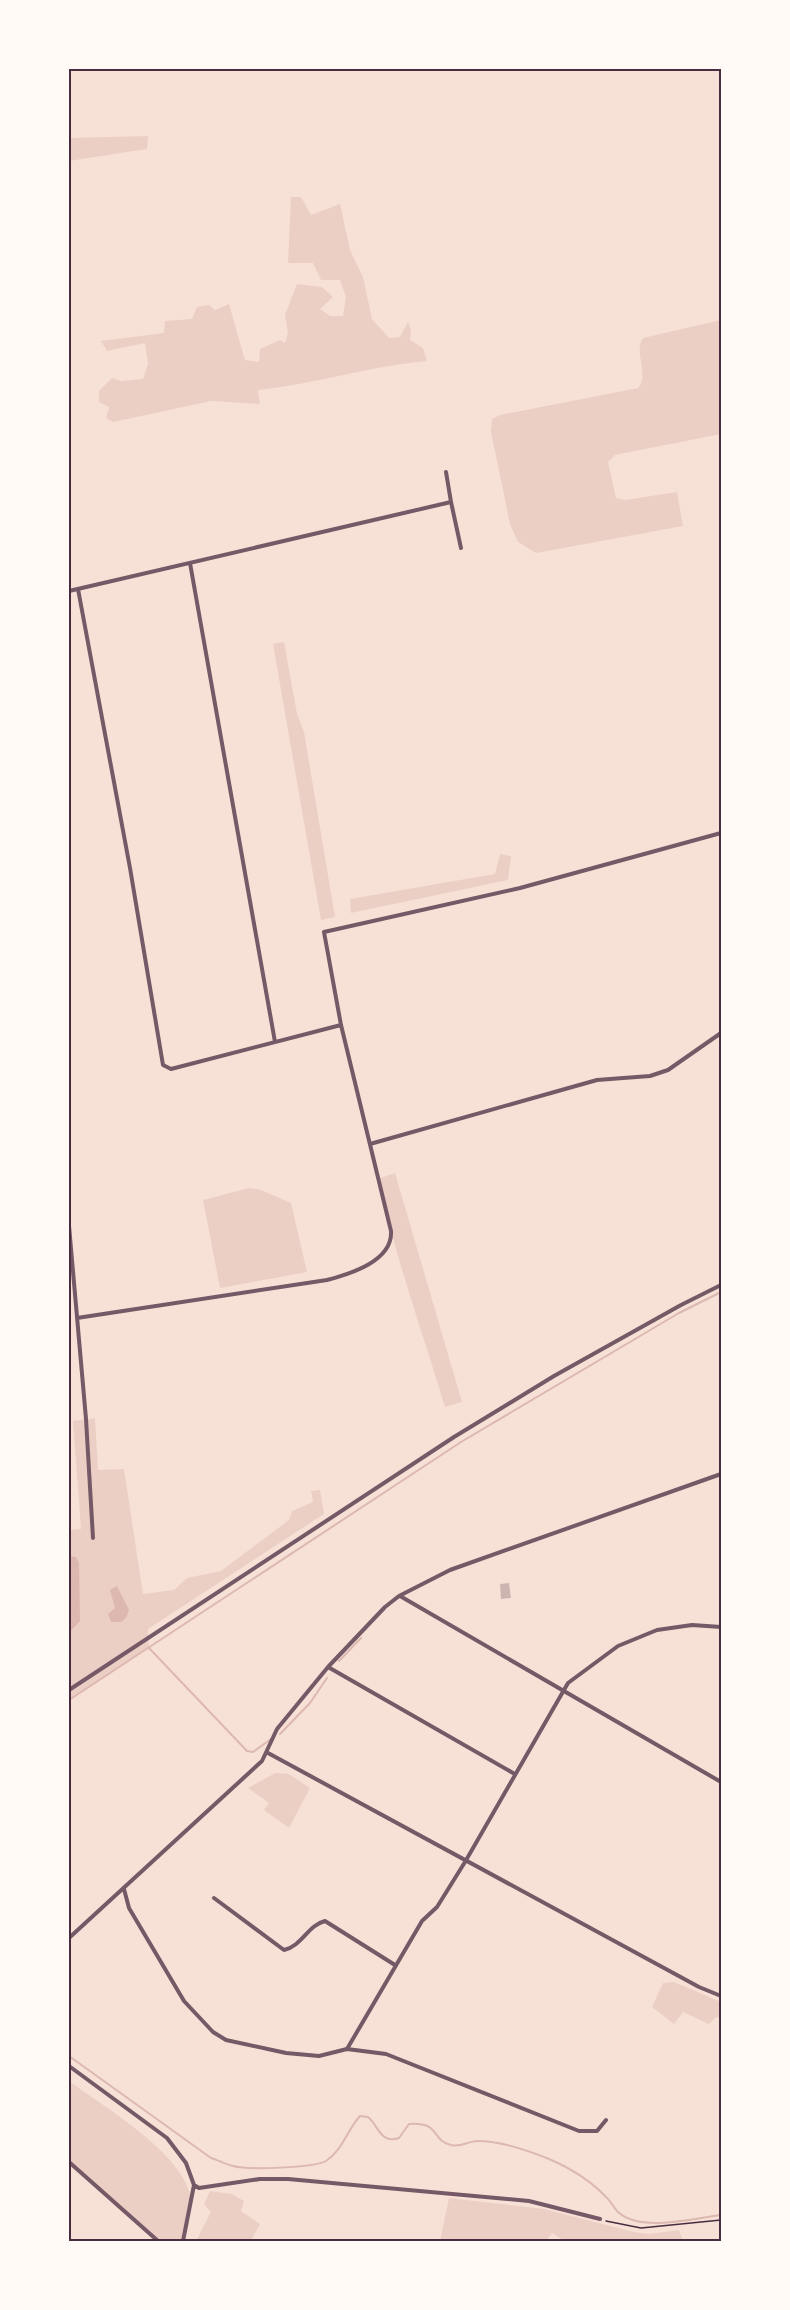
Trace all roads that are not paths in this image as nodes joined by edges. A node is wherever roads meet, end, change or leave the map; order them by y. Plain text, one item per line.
1 (446, 472) dead end
2 (451, 502) junction
3 (461, 548) dead end
4 (190, 563) junction
5 (78, 588) junction
6 (69, 591) edge
7 (721, 833) edge
8 (341, 1025) junction
9 (721, 1033) edge
10 (275, 1042) junction
11 (370, 1144) junction
12 (69, 1226) edge
13 (721, 1285) edge
14 (77, 1318) junction
15 (721, 1474) edge
16 (93, 1538) dead end
17 (399, 1596) junction
18 (721, 1627) edge
19 (328, 1667) junction
20 (563, 1689) junction
21 (69, 1690) edge
22 (268, 1754) junction
23 (513, 1773) junction
24 (721, 1782) edge
25 (465, 1862) junction
26 (124, 1889) junction
27 (214, 1898) dead end
28 (69, 1938) edge
29 (395, 1965) junction
30 (721, 1996) edge
31 (347, 2049) junction
32 (69, 2066) edge
33 (606, 2120) dead end
34 (69, 2162) edge
35 (194, 2185) junction
36 (600, 2219) road end
37 (158, 2241) edge
38 (183, 2241) edge

1 - 2 street
2 - 3 street
2 - 4 street
4 - 5 street
4 - 10 street
5 - 6 street
5 - 10 street
7 - 8 street
8 - 10 street
8 - 11 street
9 - 11 street
11 - 14 street
12 - 14 street
13 - 21 street
14 - 16 street
15 - 17 street
17 - 19 street
17 - 20 street
18 - 20 street
19 - 22 street
19 - 23 street
20 - 23 street
20 - 24 street
22 - 25 street
22 - 26 street
23 - 25 street
25 - 29 street
25 - 30 street
26 - 28 street
26 - 31 street
27 - 29 street
29 - 31 street
31 - 33 street
32 - 35 street
34 - 37 street
35 - 36 street
35 - 38 street

